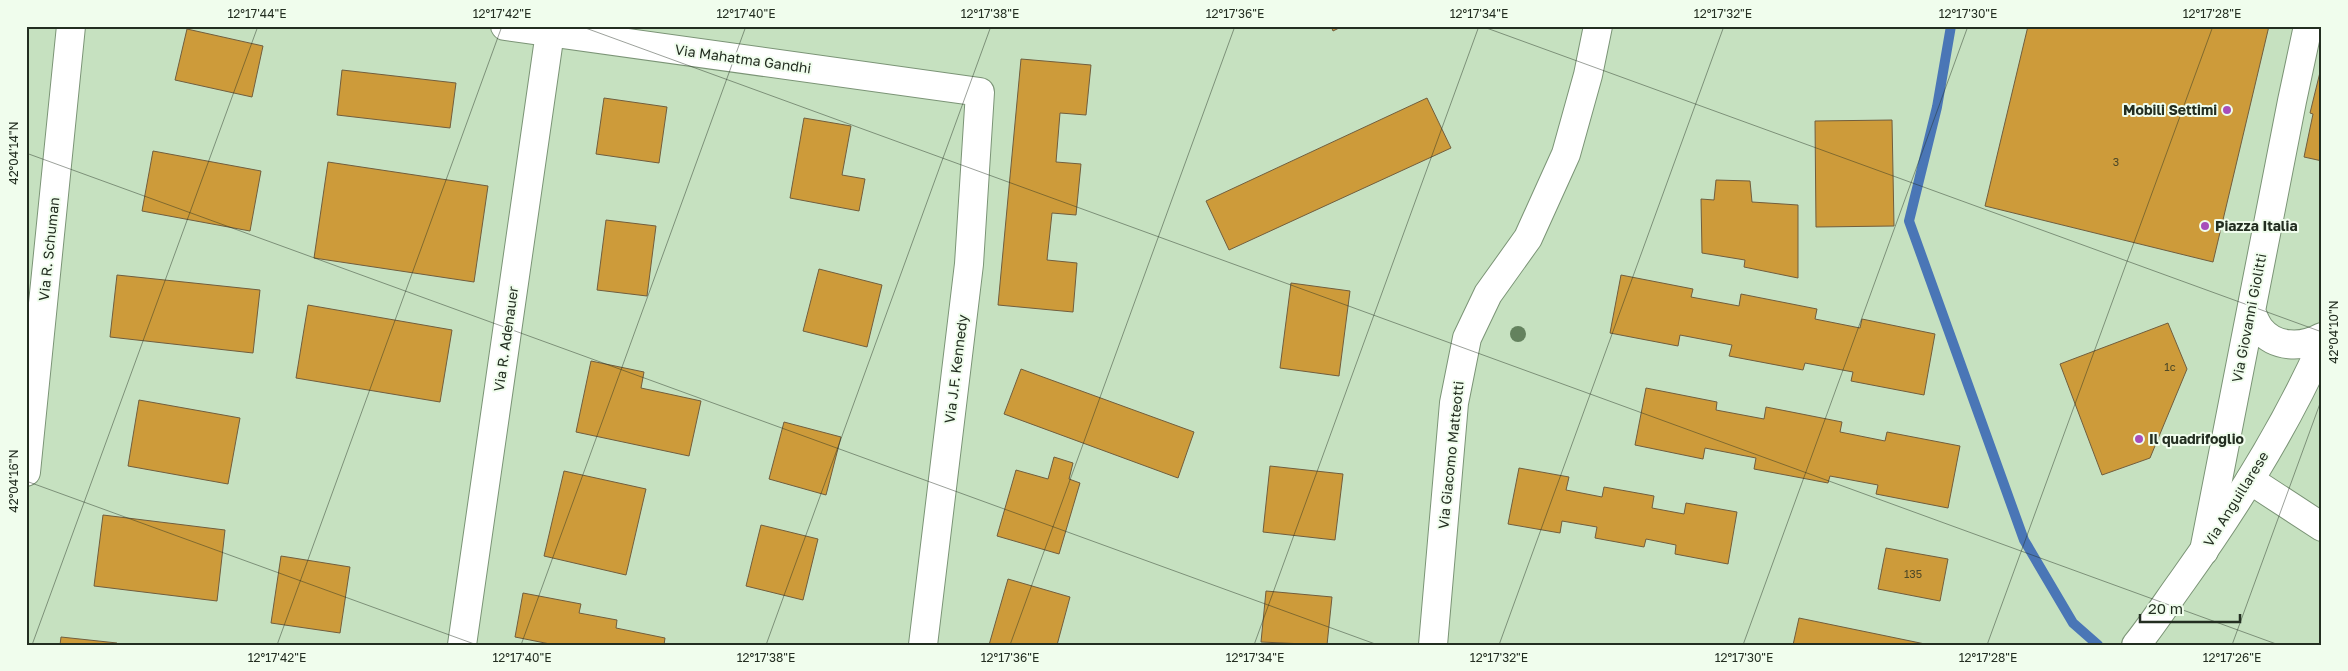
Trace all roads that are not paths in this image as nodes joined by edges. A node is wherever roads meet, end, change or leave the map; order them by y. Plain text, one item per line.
1 (71, 26) edge
2 (505, 26) edge
3 (1598, 26) edge
4 (2308, 26) edge
5 (579, 31) edge
6 (550, 32) junction
7 (980, 92) joint
8 (2251, 311) junction
9 (2322, 337) edge
10 (2322, 345) edge
11 (26, 472) edge
12 (2250, 480) junction
13 (2322, 527) edge
14 (2204, 551) junction
15 (2138, 642) edge
16 (462, 645) edge
17 (923, 645) edge
18 (1433, 645) edge

1 - 11 street, Via R. Schuman
2 - 6 street, Via Mahatma Gandhi
3 - 18 street, Via Giacomo Matteotti
4 - 8 street, Via Giovanni Giolitti
5 - 6 street, Via Mahatma Gandhi
5 - 7 street, Via Mahatma Gandhi
6 - 16 street, Via R. Adenauer
7 - 17 street, Via J.F. Kennedy
8 - 9 street
8 - 14 street, Via Giovanni Giolitti
10 - 12 street, Via Anguillarese
12 - 13 street
12 - 14 street, Via Anguillarese
14 - 15 street, Via Anguillarese

